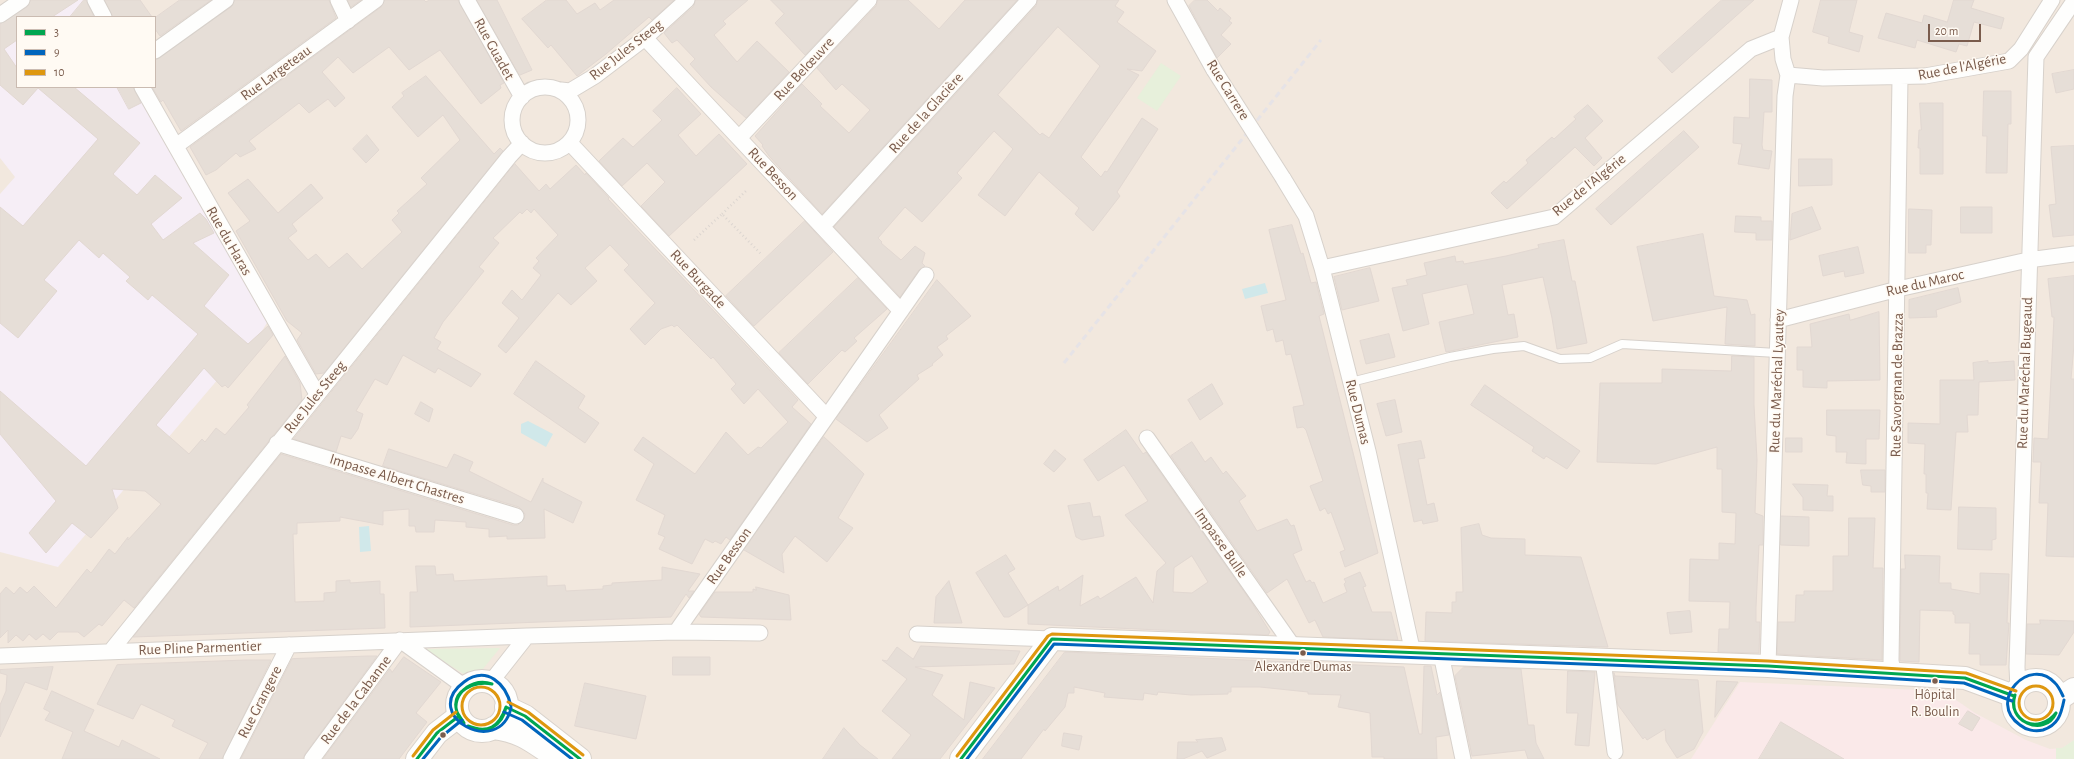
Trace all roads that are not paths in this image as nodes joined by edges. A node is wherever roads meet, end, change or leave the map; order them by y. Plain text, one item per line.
1 (22, 0) edge
2 (95, 0) edge
3 (226, 0) edge
4 (338, 0) edge
5 (376, 0) edge
6 (467, 0) edge
7 (687, 0) edge
8 (870, 0) edge
9 (1029, 0) edge
10 (1175, 0) edge
11 (1791, 0) edge
12 (2052, 0) edge
13 (2074, 1) edge
14 (0, 15) edge
15 (103, 16) edge
16 (348, 21) junction
17 (1781, 37) junction
18 (645, 38) junction
19 (2021, 49) junction
20 (156, 50) edge
21 (2036, 57) junction
22 (1788, 75) junction
23 (1900, 78) junction
24 (143, 88) edge
25 (561, 90) junction
26 (1900, 95) joint
27 (522, 97) junction
28 (739, 138) junction
29 (522, 143) junction
30 (570, 143) junction
31 (176, 146) junction
32 (1283, 178) joint
33 (822, 226) junction
34 (2074, 254) edge
35 (2028, 260) junction
36 (1322, 268) junction
37 (926, 275) dead end
38 (1898, 289) junction
39 (901, 311) junction
40 (1778, 320) junction
41 (1777, 353) junction
42 (1350, 382) junction
43 (317, 394) junction
44 (826, 416) junction
45 (1147, 438) dead end
46 (277, 443) junction
47 (516, 516) dead end
48 (676, 632) junction
49 (760, 633) dead end
50 (917, 634) dead end
51 (527, 636) junction
52 (1052, 639) junction
53 (400, 640) junction
54 (289, 645) junction
55 (1295, 649) junction
56 (110, 652) junction
57 (1413, 653) junction
58 (1441, 654) junction
59 (0, 656) edge
60 (1603, 660) junction
61 (1768, 666) junction
62 (1894, 675) junction
63 (490, 683) junction
64 (465, 687) junction
65 (2016, 692) junction
66 (2066, 694) edge
67 (506, 707) junction
68 (459, 716) junction
69 (492, 728) junction
70 (1614, 752) dead end
71 (231, 759) edge
72 (312, 759) edge
73 (417, 759) edge
74 (558, 759) edge
75 (580, 759) edge
76 (961, 759) edge
77 (1463, 759) edge

1 - 14 street
2 - 15 street
3 - 20 street
4 - 16 street
5 - 16 street, Rue Largeteau
6 - 27 street, Rue Guadet
7 - 18 street, Rue Jules Steeg
8 - 28 street, Rue Belœuvre
9 - 33 street, Rue de la Glacière
10 - 32 street, Rue Carrere, bridge
11 - 17 street
12 - 19 street, Rue de l'Algérie
13 - 21 street
16 - 31 street, Rue Largeteau
17 - 22 street
17 - 36 street, Rue de l'Algérie
18 - 25 street, Rue Jules Steeg
18 - 28 street, Rue Besson
19 - 21 street, Rue de l'Algérie
19 - 23 street, Rue de l'Algérie
21 - 35 street, Rue du Maréchal Bugeaud
22 - 23 street, Rue de l'Algérie
22 - 40 street, Rue du Maréchal Lyautey
23 - 26 street, Rue de l'Algérie
24 - 31 street, Rue du Haras
25 - 27 street
25 - 30 street
26 - 38 street, Rue Savorgnan de Brazza
27 - 29 street
28 - 33 street, Rue Besson
29 - 30 street
29 - 43 street, Rue Jules Steeg
30 - 44 street, Rue Burgade
31 - 43 street, Rue du Haras
32 - 36 street, Rue Dumas
33 - 39 street, Rue Besson
34 - 35 street, Rue du Maroc
35 - 38 street, Rue du Maroc
35 - 65 street, Rue du Maréchal Bugeaud
36 - 42 street, Rue Dumas
37 - 39 street, Rue Besson
38 - 40 street, Rue du Maroc
38 - 62 street, Rue Savorgnan de Brazza
39 - 44 street, Rue Besson
40 - 41 street, Rue du Maréchal Lyautey
41 - 42 lane
41 - 61 street, Rue du Maréchal Lyautey
42 - 57 street, Rue Dumas
43 - 46 street, Rue Jules Steeg
44 - 48 street, Rue Besson
45 - 55 street, Impasse Bulle
46 - 47 street, Impasse Albert Chastres
46 - 56 street, Rue Jules Steeg
48 - 49 street
48 - 51 street
50 - 52 street
51 - 53 street, Rue Pline Parmentier
51 - 63 street
52 - 55 main road
52 - 76 main road
53 - 54 street, Rue Pline Parmentier
53 - 64 street
53 - 72 street, Rue de la Cabanne
54 - 56 street, Rue Pline Parmentier
54 - 71 street, Rue Grangere
55 - 57 main road
56 - 59 street, Rue Pline Parmentier
57 - 58 main road
58 - 60 main road
58 - 77 street
60 - 61 main road
60 - 70 street
61 - 62 main road
62 - 65 main road
63 - 64 main road
63 - 67 main road
64 - 68 main road
65 - 66 main road
65 - 66 main road
67 - 69 main road
67 - 75 main road
68 - 69 main road
68 - 73 main road
69 - 74 main road

